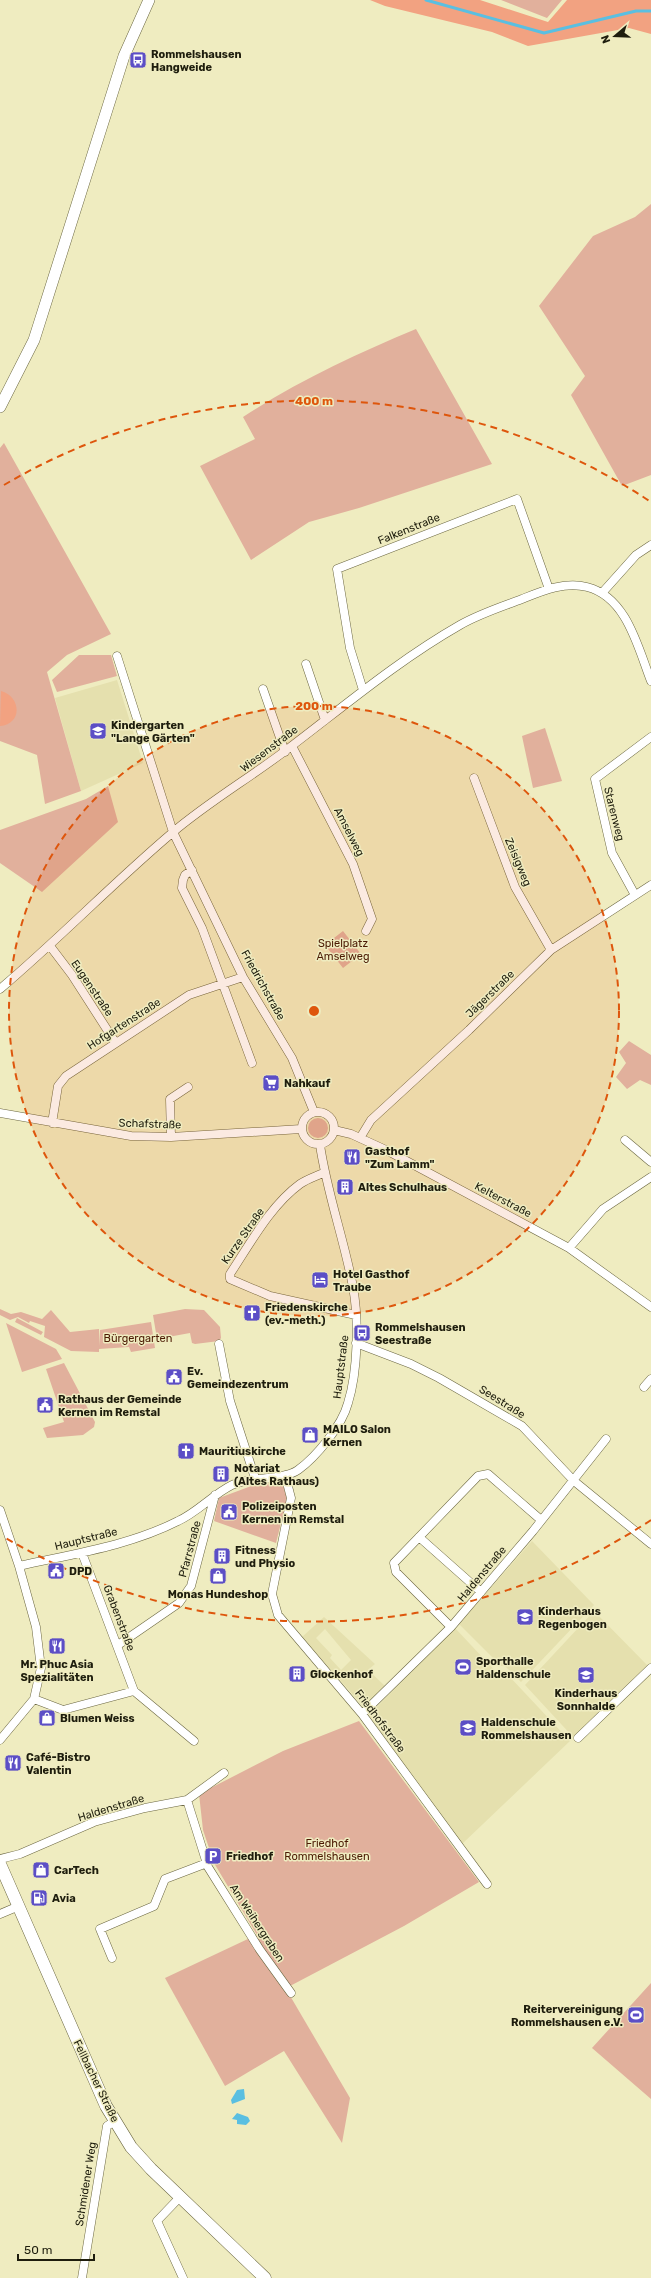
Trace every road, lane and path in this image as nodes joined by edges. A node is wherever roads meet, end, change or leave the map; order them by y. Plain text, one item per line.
1 (149, 0) edge
2 (0, 407) edge
3 (651, 545) edge
4 (549, 589) junction
5 (602, 593) junction
6 (117, 656) dead end
7 (306, 664) dead end
8 (651, 681) edge
9 (263, 689) dead end
10 (363, 690) junction
11 (325, 720) junction
12 (651, 736) edge
13 (292, 746) junction
14 (285, 752) junction
15 (474, 778) dead end
16 (173, 832) junction
17 (192, 870) junction
18 (651, 885) edge
19 (634, 896) junction
20 (366, 931) dead end
21 (50, 946) junction
22 (551, 950) junction
23 (243, 977) junction
24 (221, 983) junction
25 (0, 989) edge
26 (115, 1042) junction
27 (252, 1063) dead end
28 (188, 1087) dead end
29 (314, 1112) junction
30 (0, 1113) edge
31 (52, 1123) junction
32 (302, 1129) junction
33 (334, 1130) junction
34 (171, 1137) junction
35 (360, 1138) junction
36 (625, 1140) dead end
37 (320, 1145) junction
38 (651, 1162) edge
39 (325, 1172) junction
40 (651, 1177) edge
41 (569, 1248) junction
42 (651, 1307) edge
43 (356, 1315) junction
44 (356, 1343) junction
45 (219, 1344) dead end
46 (651, 1379) edge
47 (644, 1387) dead end
48 (606, 1439) dead end
49 (285, 1475) junction
50 (255, 1478) junction
51 (574, 1481) junction
52 (215, 1494) junction
53 (0, 1510) edge
54 (541, 1520) junction
55 (419, 1538) junction
56 (651, 1544) edge
57 (82, 1553) junction
58 (19, 1566) junction
59 (481, 1592) junction
60 (451, 1627) junction
61 (118, 1645) junction
62 (651, 1668) edge
63 (134, 1691) junction
64 (34, 1699) junction
65 (362, 1714) junction
66 (578, 1738) dead end
67 (0, 1740) edge
68 (194, 1740) dead end
69 (224, 1773) dead end
70 (187, 1800) junction
71 (0, 1859) edge
72 (207, 1863) junction
73 (0, 1864) edge
74 (487, 1884) dead end
75 (19, 1906) junction
76 (0, 1914) edge
77 (112, 1958) dead end
78 (292, 1993) dead end
79 (115, 2121) junction
80 (180, 2197) junction
81 (82, 2278) edge
82 (183, 2278) edge
83 (265, 2278) edge

1 - 2 street
3 - 5 street
4 - 5 street, Wiesenstraße
4 - 10 street, Wiesenstraße
4 - 10 street, Falkenstraße
5 - 8 street, Wiesenstraße
6 - 16 street, Friedrichstraße
7 - 11 street
9 - 14 street
10 - 11 street, Wiesenstraße
11 - 13 street, Wiesenstraße
12 - 19 street, Starenweg
13 - 14 street, Wiesenstraße
13 - 20 street, Amselweg
14 - 16 street, Wiesenstraße
15 - 22 street, Zeisigweg
16 - 17 street, Friedrichstraße
16 - 21 street, Wiesenstraße
17 - 23 street, Friedrichstraße
17 - 24 street
18 - 19 street, Jägerstraße
19 - 22 street, Jägerstraße
21 - 25 street, Wiesenstraße
21 - 26 street, Eugenstraße
22 - 35 street, Jägerstraße
23 - 24 street, Hofgartenstraße
23 - 29 street, Friedrichstraße
24 - 26 street, Hofgartenstraße
24 - 27 street
26 - 31 street, Hofgartenstraße
28 - 34 street
29 - 32 street
29 - 33 street
30 - 31 street, Schafstraße
31 - 34 street, Schafstraße
32 - 34 street, Schafstraße
32 - 37 street
33 - 35 street, Kelterstraße
33 - 37 street
35 - 41 street, Kelterstraße
36 - 38 street
37 - 39 street, Hauptstraße
39 - 43 street, Hauptstraße
39 - 43 street, Kurze Straße
40 - 41 street
41 - 42 street, Kelterstraße
43 - 44 street, Hauptstraße
44 - 49 street, Hauptstraße
44 - 51 street, Seestraße
45 - 50 street
46 - 47 street
48 - 51 street, Haldenstraße
49 - 50 street, Hauptstraße
49 - 65 street, Friedhofstraße
50 - 52 street, Hauptstraße
51 - 54 street, Haldenstraße
51 - 56 street, Seestraße
52 - 57 street, Hauptstraße
52 - 61 street, Pfarrstraße
53 - 58 street
54 - 55 street
54 - 59 street, Haldenstraße
55 - 59 street
55 - 60 street
57 - 58 street, Hauptstraße
57 - 61 street, Grabenstraße
58 - 64 street
59 - 60 street, Haldenstraße
60 - 65 street, Haldenstraße
61 - 63 street, Grabenstraße
62 - 66 street
63 - 64 street
63 - 68 street
64 - 67 street
65 - 74 street, Friedhofstraße
69 - 70 street, Haldenstraße
70 - 71 street, Haldenstraße
70 - 72 street, Am Weihergraben
72 - 77 street
72 - 78 street, Am Weihergraben
73 - 75 main road, Fellbacher Straße
75 - 76 street
75 - 79 main road, Fellbacher Straße
79 - 80 main road, Fellbacher Straße
79 - 81 street, Schmidener Weg
80 - 82 street
80 - 83 main road, Fellbacher Straße

